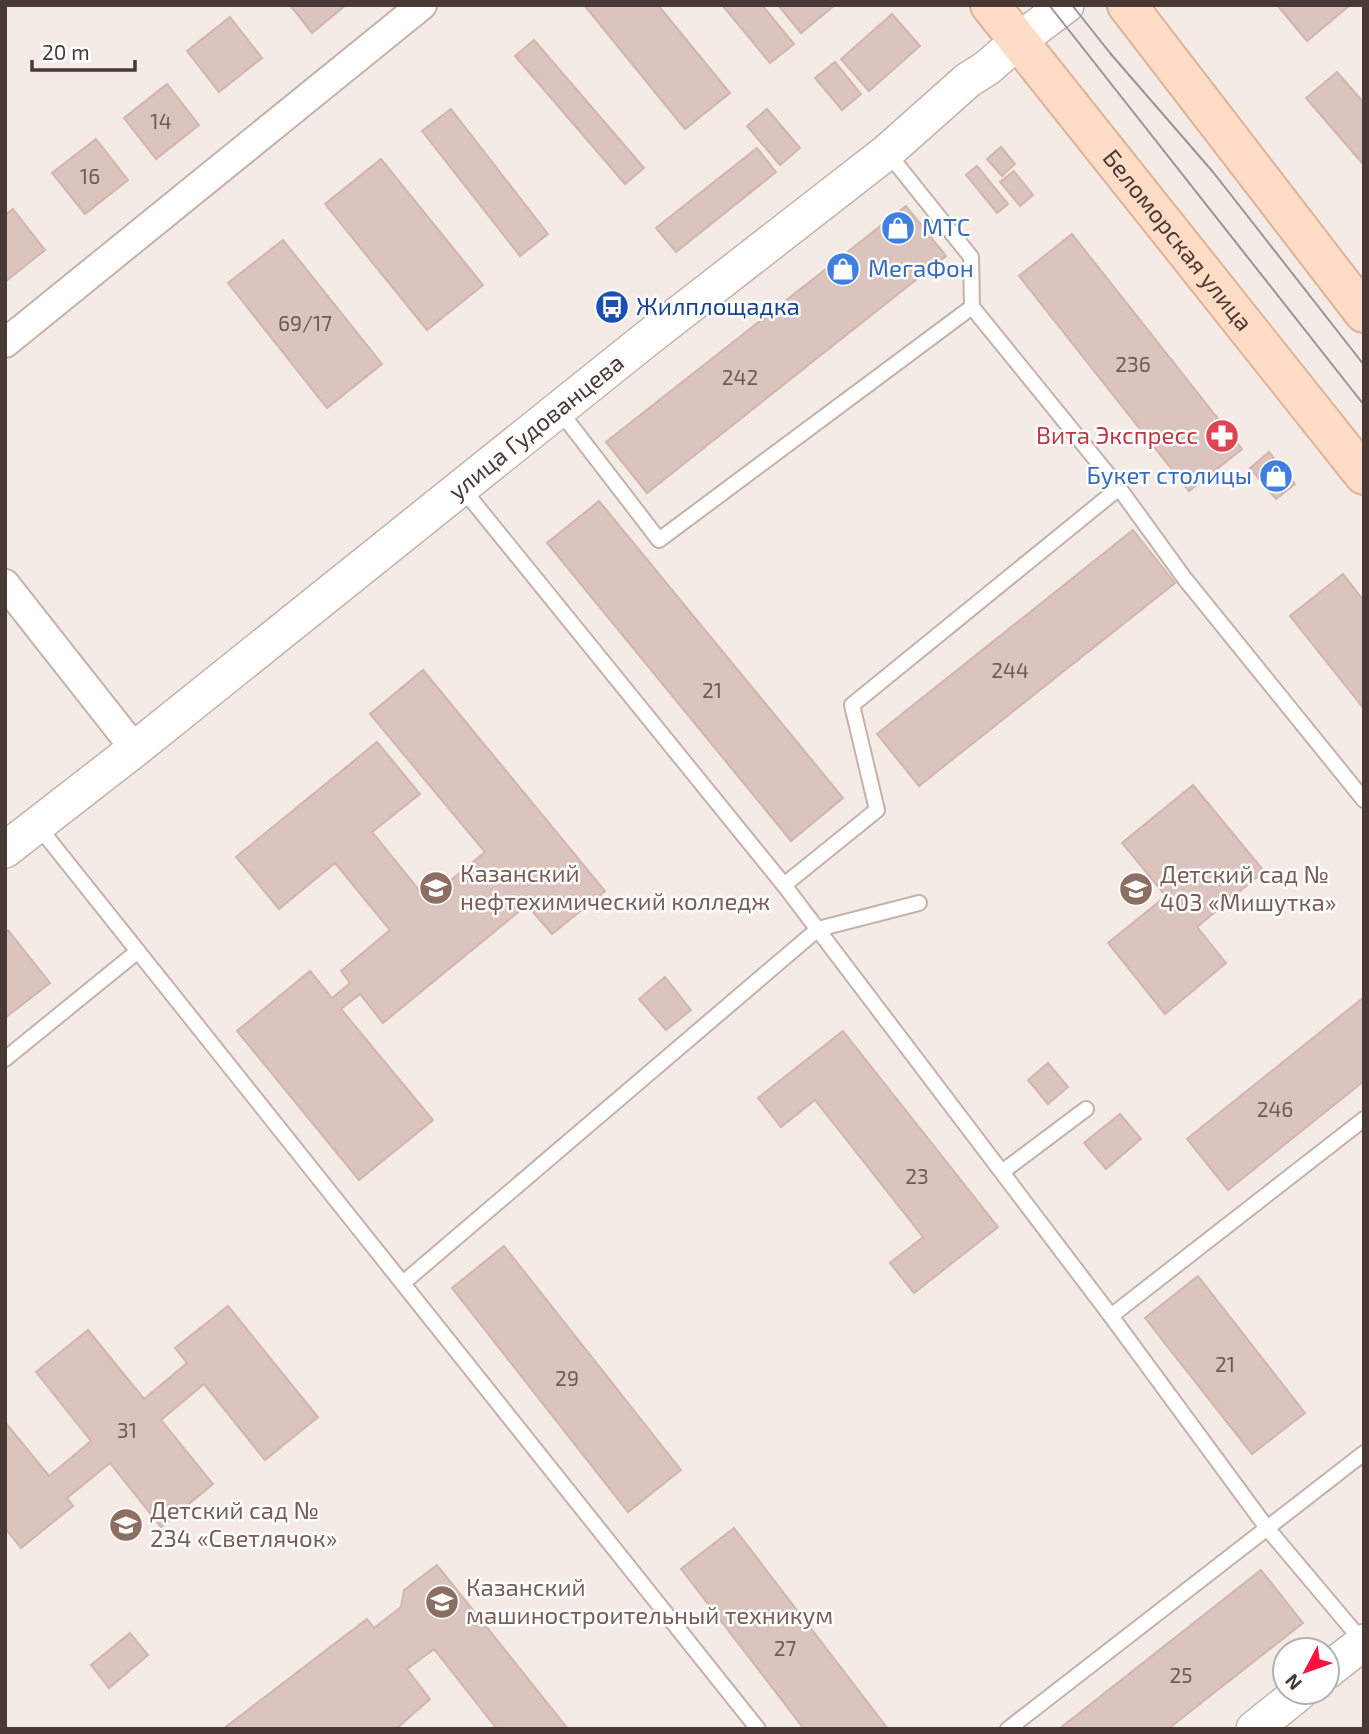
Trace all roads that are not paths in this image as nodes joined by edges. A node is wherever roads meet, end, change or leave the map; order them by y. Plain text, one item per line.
1 (422, 5) edge
2 (990, 5) edge
3 (1066, 5) edge
4 (1128, 5) edge
5 (1018, 41) junction
6 (887, 152) junction
7 (972, 307) junction
8 (1364, 313) edge
9 (5, 343) edge
10 (558, 409) junction
11 (1364, 475) edge
12 (461, 487) junction
13 (1119, 488) junction
14 (5, 584) edge
15 (135, 748) junction
16 (1364, 800) edge
17 (37, 824) junction
18 (5, 849) edge
19 (784, 885) junction
20 (919, 903) dead end
21 (818, 929) junction
22 (138, 951) junction
23 (5, 1059) edge
24 (1086, 1110) dead end
25 (1364, 1119) edge
26 (1002, 1172) junction
27 (403, 1283) junction
28 (1111, 1316) junction
29 (1364, 1453) edge
30 (1267, 1528) junction
31 (1364, 1642) edge
32 (1341, 1660) edge
33 (1283, 1706) edge
34 (758, 1729) edge
35 (1008, 1729) edge
36 (1254, 1729) edge

1 - 9 street
2 - 5 main road, Беломорская улица
3 - 5 street, улица Гудованцева
4 - 8 main road
5 - 6 street, улица Гудованцева
5 - 11 main road, Беломорская улица
6 - 7 lane
6 - 10 street, улица Гудованцева
7 - 10 lane
7 - 13 lane
10 - 12 street, улица Гудованцева
12 - 15 street, улица Гудованцева
12 - 19 lane
13 - 16 lane
13 - 19 lane
14 - 15 street
15 - 17 street, улица Гудованцева
17 - 18 street, улица Гудованцева
17 - 22 lane
19 - 21 lane
20 - 21 lane
21 - 26 lane
21 - 27 lane
22 - 23 lane
22 - 27 lane
24 - 26 lane
25 - 28 lane
26 - 28 lane
27 - 34 lane
28 - 30 lane
29 - 30 lane
30 - 31 lane
30 - 35 lane
31 - 32 street
33 - 36 street

